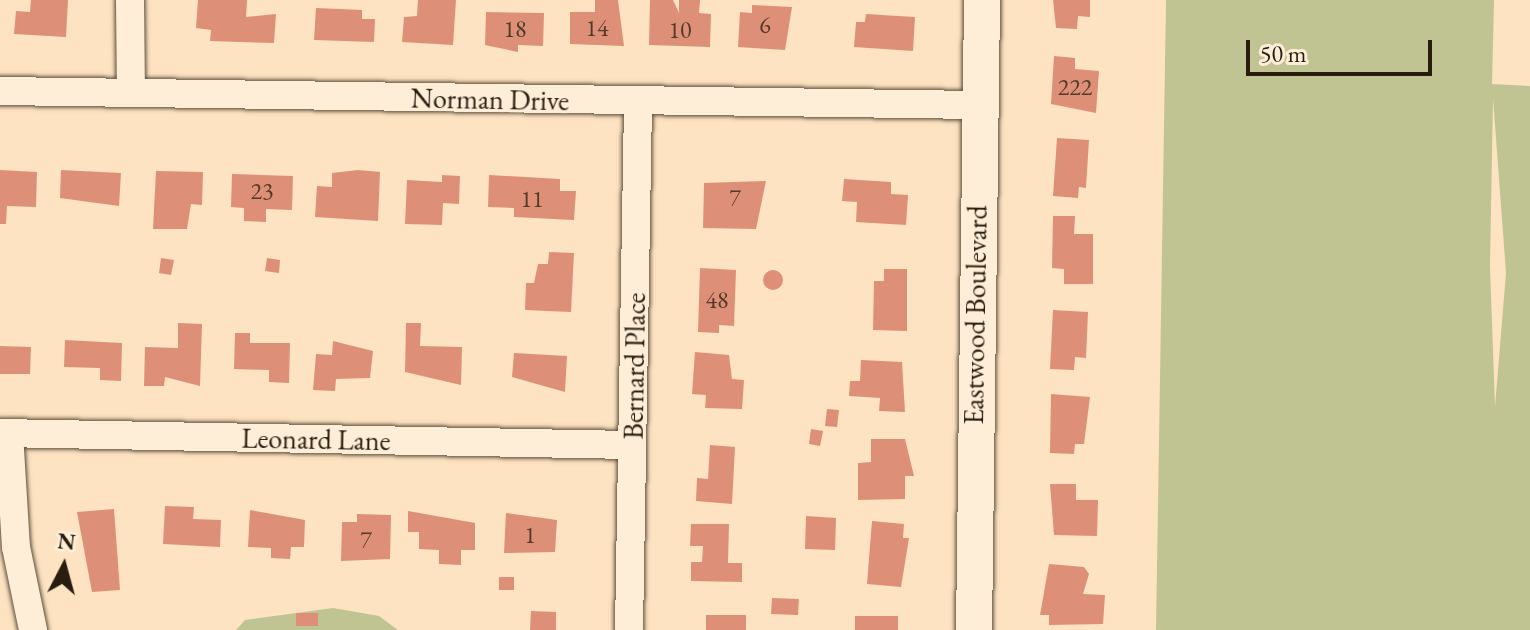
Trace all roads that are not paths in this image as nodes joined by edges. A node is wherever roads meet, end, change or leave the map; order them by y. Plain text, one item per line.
1 (130, 0) edge
2 (982, 0) edge
3 (0, 91) edge
4 (131, 91) junction
5 (638, 102) junction
6 (980, 105) junction
7 (4, 433) edge
8 (632, 445) junction
9 (33, 630) edge
10 (629, 630) edge
11 (974, 630) edge

1 - 4 street
2 - 6 street, Eastwood Boulevard
3 - 4 street, Norman Drive
4 - 5 street, Norman Drive
5 - 6 street, Norman Drive
5 - 8 street, Bernard Place
6 - 11 street, Eastwood Boulevard
7 - 8 street, Leonard Lane
7 - 9 street
8 - 10 street, Bernard Place

